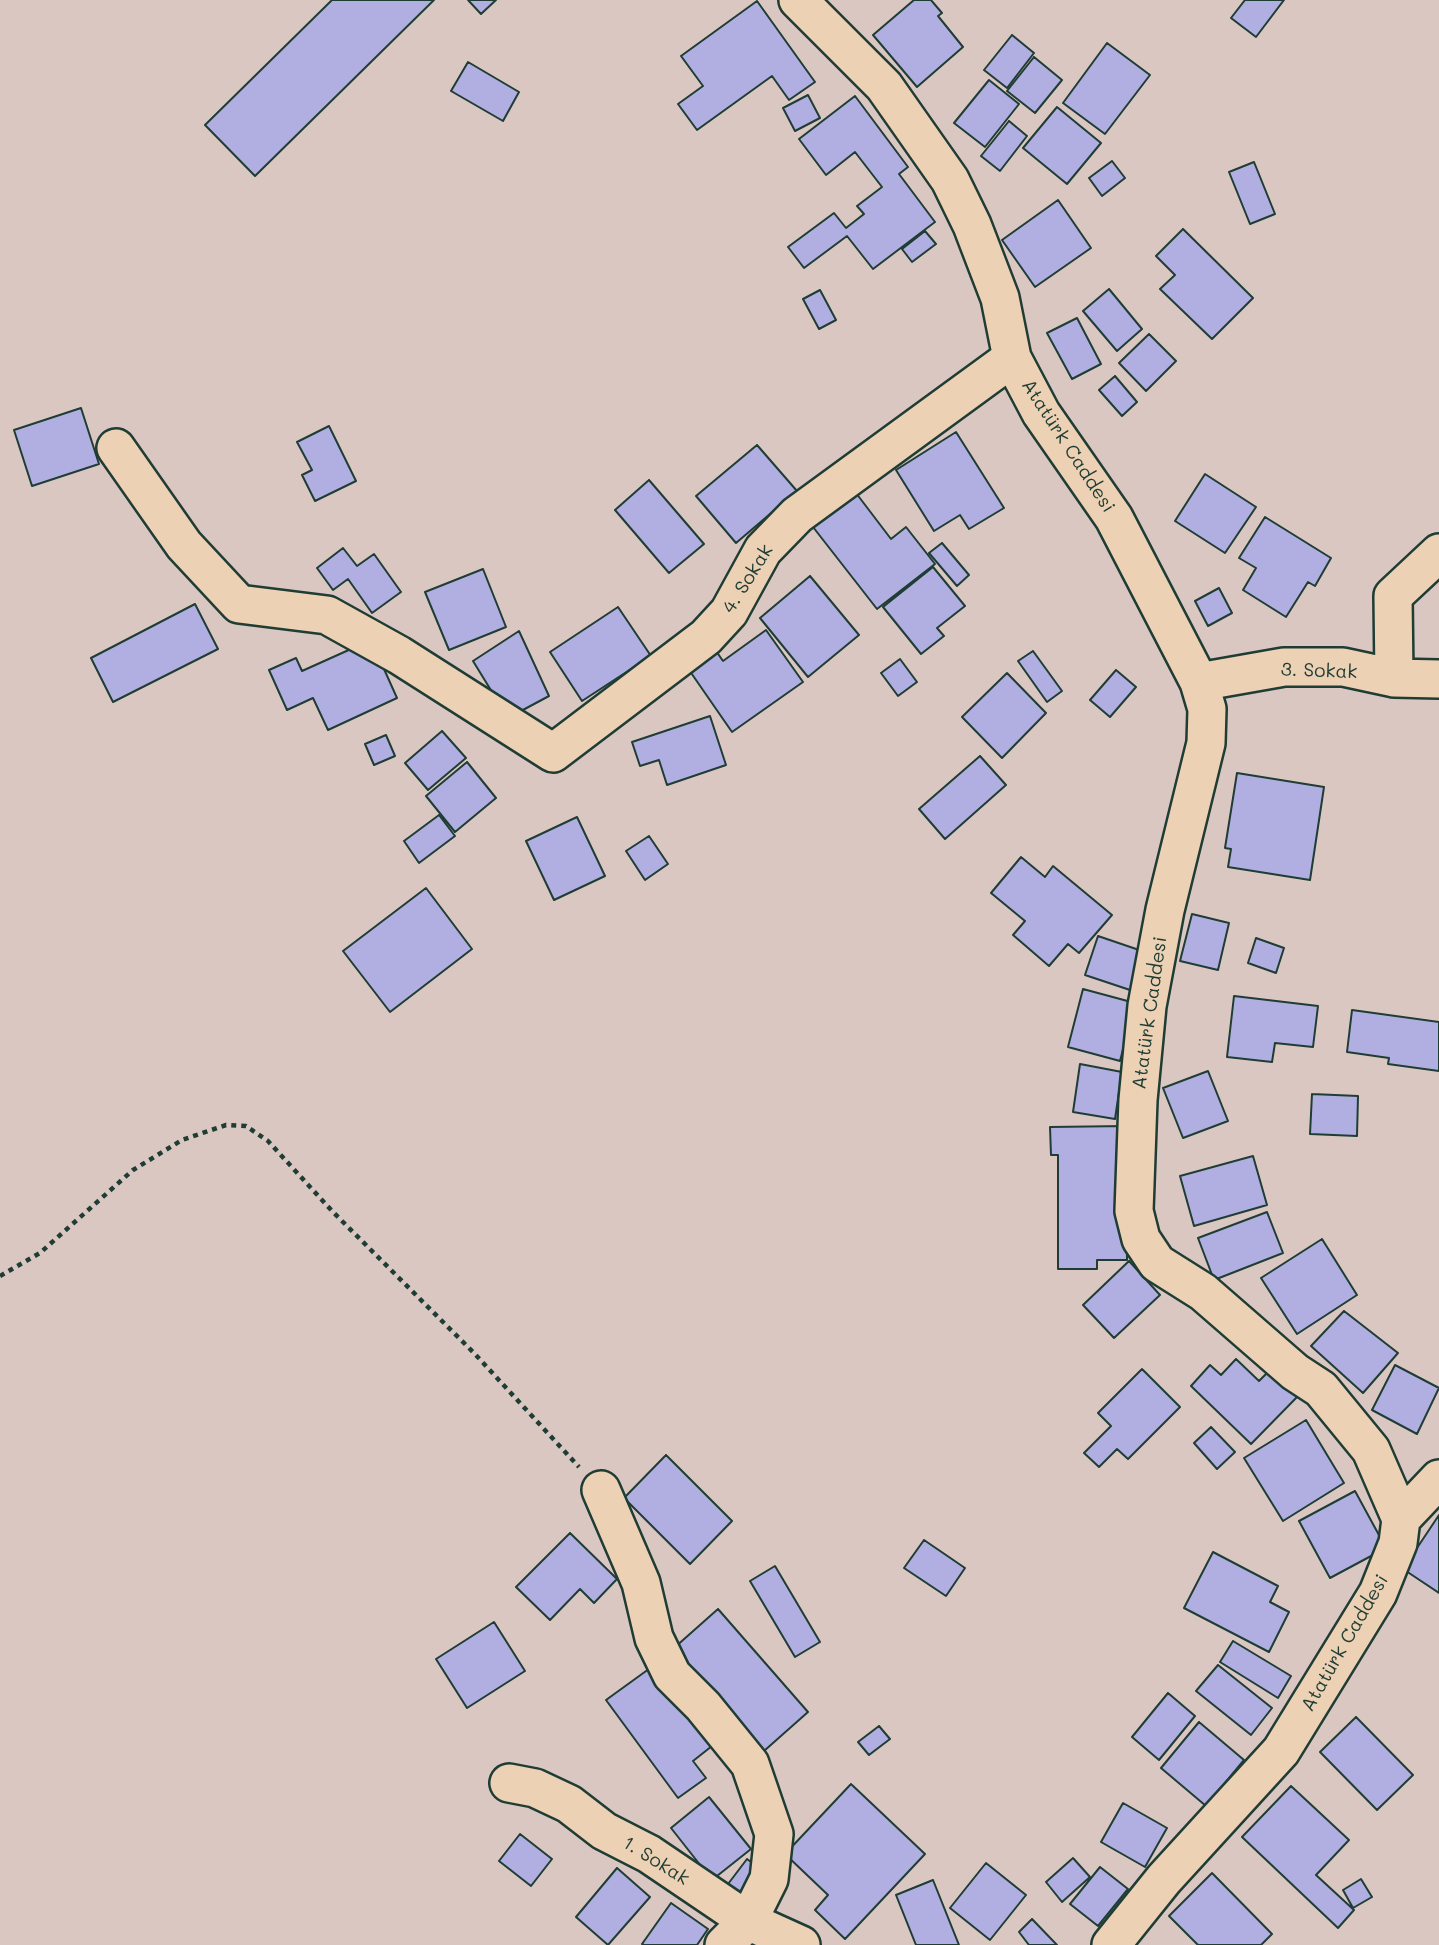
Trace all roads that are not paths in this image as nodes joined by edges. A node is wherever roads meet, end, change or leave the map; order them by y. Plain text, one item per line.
1 (798, 0) edge
2 (1012, 358) junction
3 (116, 448) dead end
4 (1439, 553) edge
5 (1394, 678) junction
6 (1439, 680) edge
7 (1199, 682) junction
8 (1439, 1479) edge
9 (601, 1490) road end
10 (1401, 1519) junction
11 (509, 1783) dead end
12 (736, 1933) edge
13 (801, 1945) edge
14 (1111, 1945) edge

1 - 2 street, Atatürk Caddesi
2 - 3 street, 4. Sokak
2 - 7 street, Atatürk Caddesi
4 - 5 street
5 - 6 street, 3. Sokak
5 - 7 street, 3. Sokak
7 - 10 street, Atatürk Caddesi
8 - 10 street
9 - 12 street
10 - 14 street, Atatürk Caddesi
11 - 12 street, 1. Sokak
12 - 13 street, 1. Sokak

